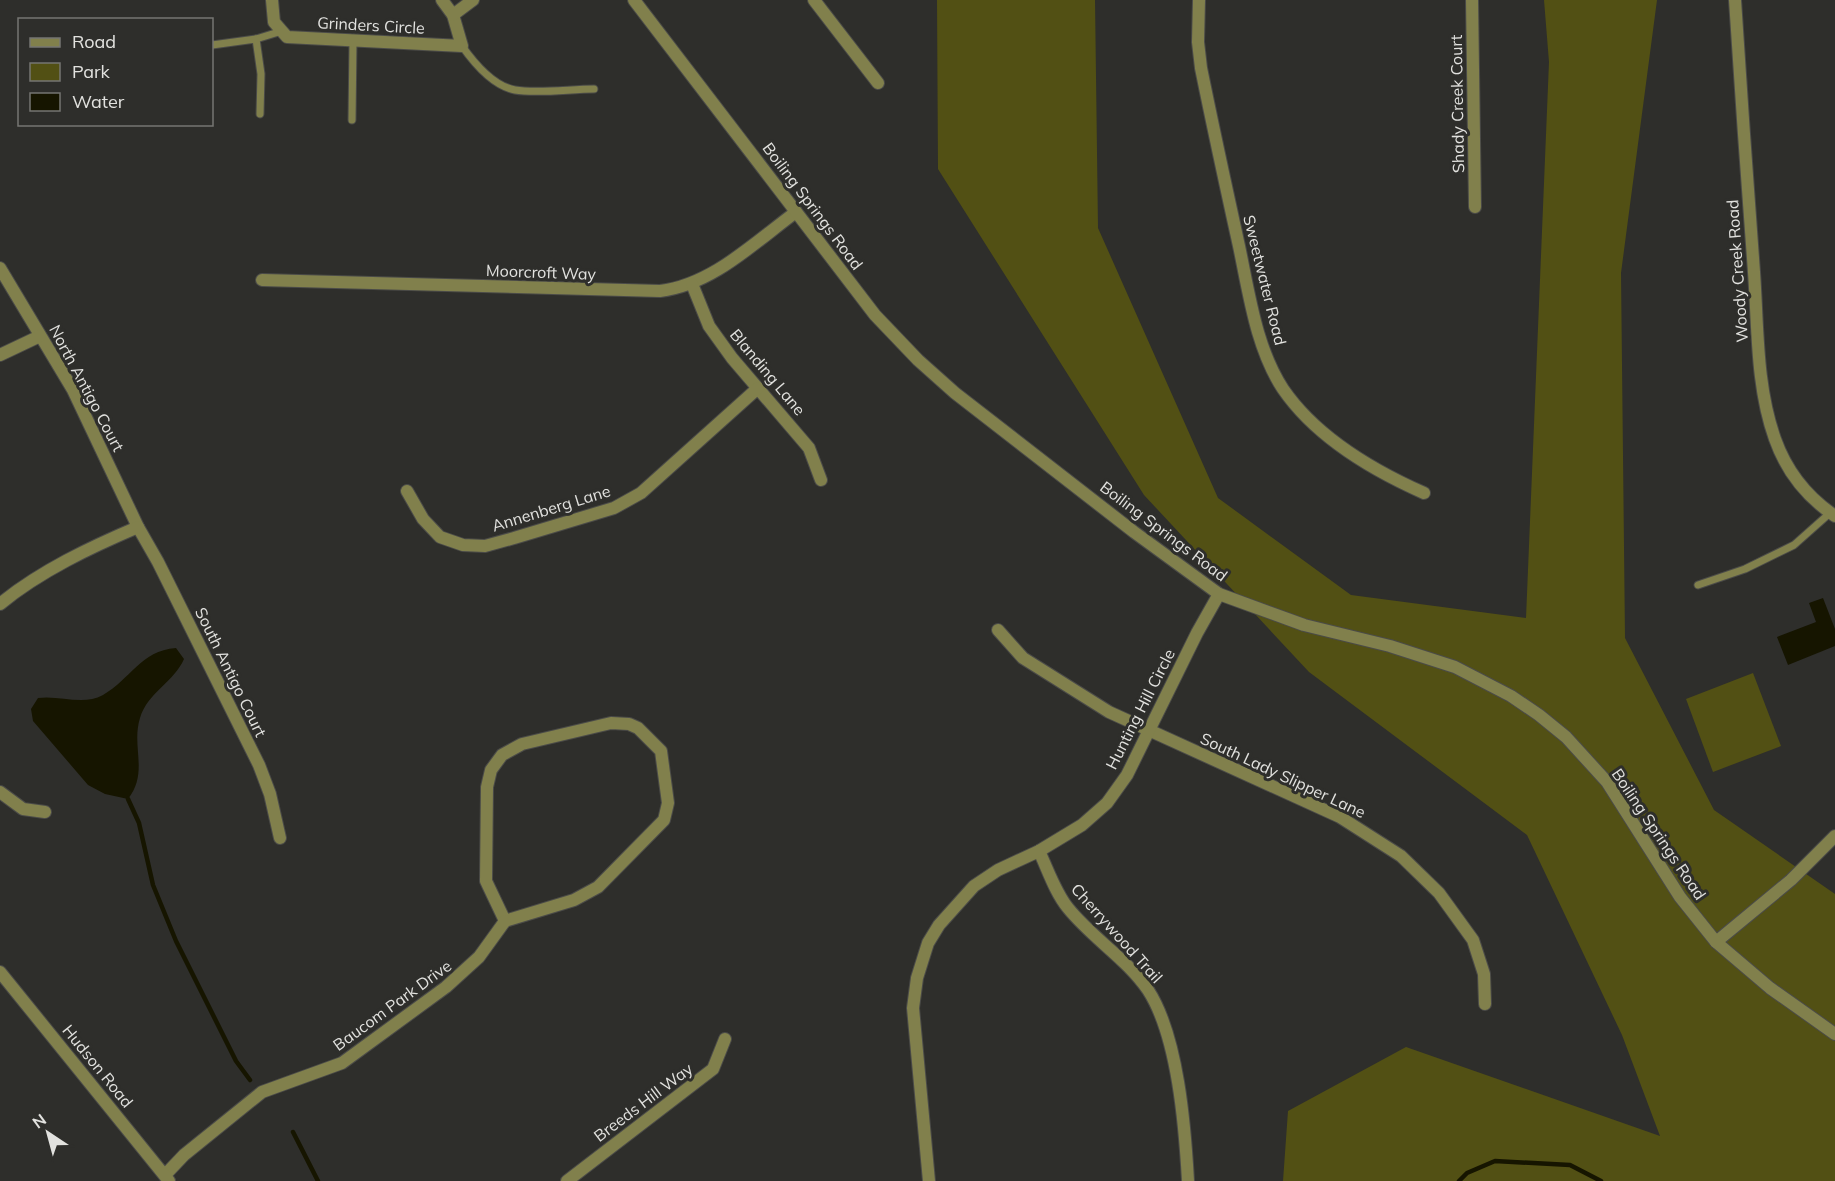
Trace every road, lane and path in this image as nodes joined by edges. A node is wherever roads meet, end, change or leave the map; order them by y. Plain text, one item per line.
1 (272, 0) edge
2 (442, 0) edge
3 (473, 0) edge
4 (634, 0) edge
5 (814, 0) edge
6 (1199, 0) edge
7 (1472, 0) edge
8 (1735, 0) edge
9 (453, 15) junction
10 (282, 31) junction
11 (256, 39) junction
12 (353, 41) junction
13 (213, 45) edge
14 (462, 46) junction
15 (878, 83) dead end
16 (594, 89) dead end
17 (260, 114) dead end
18 (352, 120) dead end
19 (1475, 207) dead end
20 (796, 212) junction
21 (0, 268) edge
22 (262, 280) dead end
23 (692, 284) junction
24 (40, 336) junction
25 (0, 355) edge
26 (758, 388) junction
27 (821, 480) dead end
28 (407, 491) dead end
29 (1425, 493) dead end
30 (1832, 514) edge
31 (138, 527) junction
32 (1698, 585) dead end
33 (1219, 594) junction
34 (0, 604) edge
35 (998, 630) dead end
36 (1149, 731) junction
37 (0, 792) edge
38 (45, 812) dead end
39 (1835, 836) edge
40 (280, 838) dead end
41 (1039, 851) junction
42 (505, 921) junction
43 (1716, 942) junction
44 (0, 973) edge
45 (1485, 1004) dead end
46 (1835, 1034) edge
47 (725, 1039) dead end
48 (167, 1178) edge
49 (567, 1181) edge
50 (929, 1181) edge
51 (1188, 1181) edge

1 - 10 street
2 - 9 street, Grinders Circle
3 - 9 street
4 - 20 street, Boiling Springs Road
5 - 15 street
6 - 29 street, Sweetwater Road
7 - 19 street, Shady Creek Court
8 - 30 street, Woody Creek Road
9 - 14 street, Grinders Circle
10 - 11 lane
10 - 12 street, Grinders Circle
11 - 13 lane
11 - 17 lane
12 - 14 street, Grinders Circle
12 - 18 lane
14 - 16 lane
20 - 23 street, Moorcroft Way
20 - 33 street, Boiling Springs Road
21 - 24 street, North Antigo Court
22 - 23 street, Moorcroft Way
23 - 26 street, Blanding Lane
24 - 25 street
24 - 31 street, North Antigo Court
26 - 27 street, Blanding Lane
26 - 28 street, Annenberg Lane
30 - 32 lane
31 - 34 street
31 - 40 street, South Antigo Court
33 - 36 street, Hunting Hill Circle
33 - 43 street, Boiling Springs Road
35 - 36 street, South Lady Slipper Lane
36 - 41 street, Hunting Hill Circle
36 - 45 street, South Lady Slipper Lane
37 - 38 street
39 - 43 street
41 - 50 street, Hunting Hill Circle
41 - 51 street, Cherrywood Trail
42 - 42 street
42 - 48 street, Baucom Park Drive
43 - 46 street, Boiling Springs Road
44 - 48 street, Hudson Road
47 - 49 street, Breeds Hill Way

